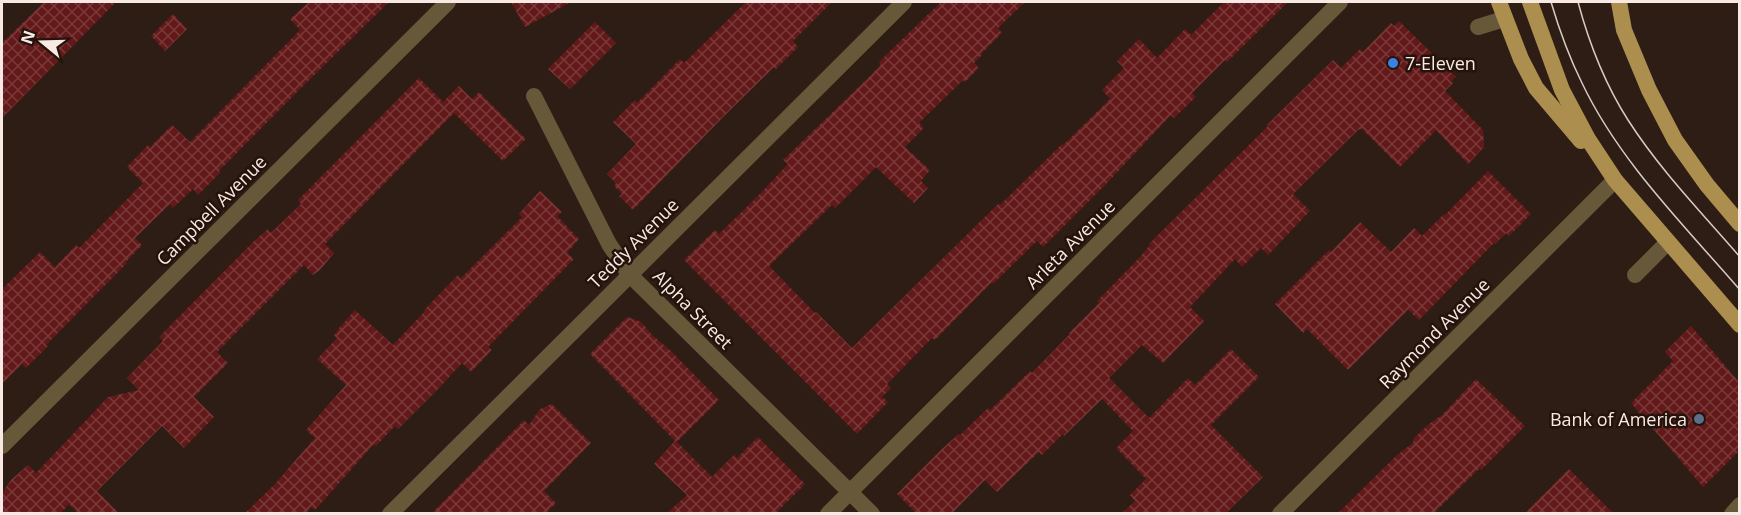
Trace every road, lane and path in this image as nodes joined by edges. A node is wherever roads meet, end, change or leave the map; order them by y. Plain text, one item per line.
1 (448, 2) edge
2 (904, 2) edge
3 (1340, 2) edge
4 (1499, 2) edge
5 (1530, 2) edge
6 (1619, 2) edge
7 (1504, 20) junction
8 (1479, 27) dead end
9 (534, 96) dead end
10 (1615, 180) junction
11 (1740, 224) edge
12 (1668, 242) junction
13 (629, 274) junction
14 (1635, 275) dead end
15 (1740, 325) edge
16 (2, 446) edge
17 (850, 491) junction
18 (1740, 506) edge
19 (390, 513) edge
20 (828, 513) edge
21 (872, 513) edge
22 (1280, 513) edge
23 (1732, 513) edge

1 - 16 street, Campbell Avenue
2 - 13 street, Teddy Avenue
3 - 17 street, Arleta Avenue
4 - 7 main road
5 - 10 main road
6 - 11 main road
7 - 8 street
7 - 10 main road
9 - 13 street, Alpha Street
10 - 12 main road
10 - 22 street, Raymond Avenue
12 - 14 street
12 - 15 main road
13 - 17 street, Alpha Street
13 - 19 street, Teddy Avenue
17 - 20 street, Arleta Avenue
17 - 21 street, Alpha Street
18 - 23 street

